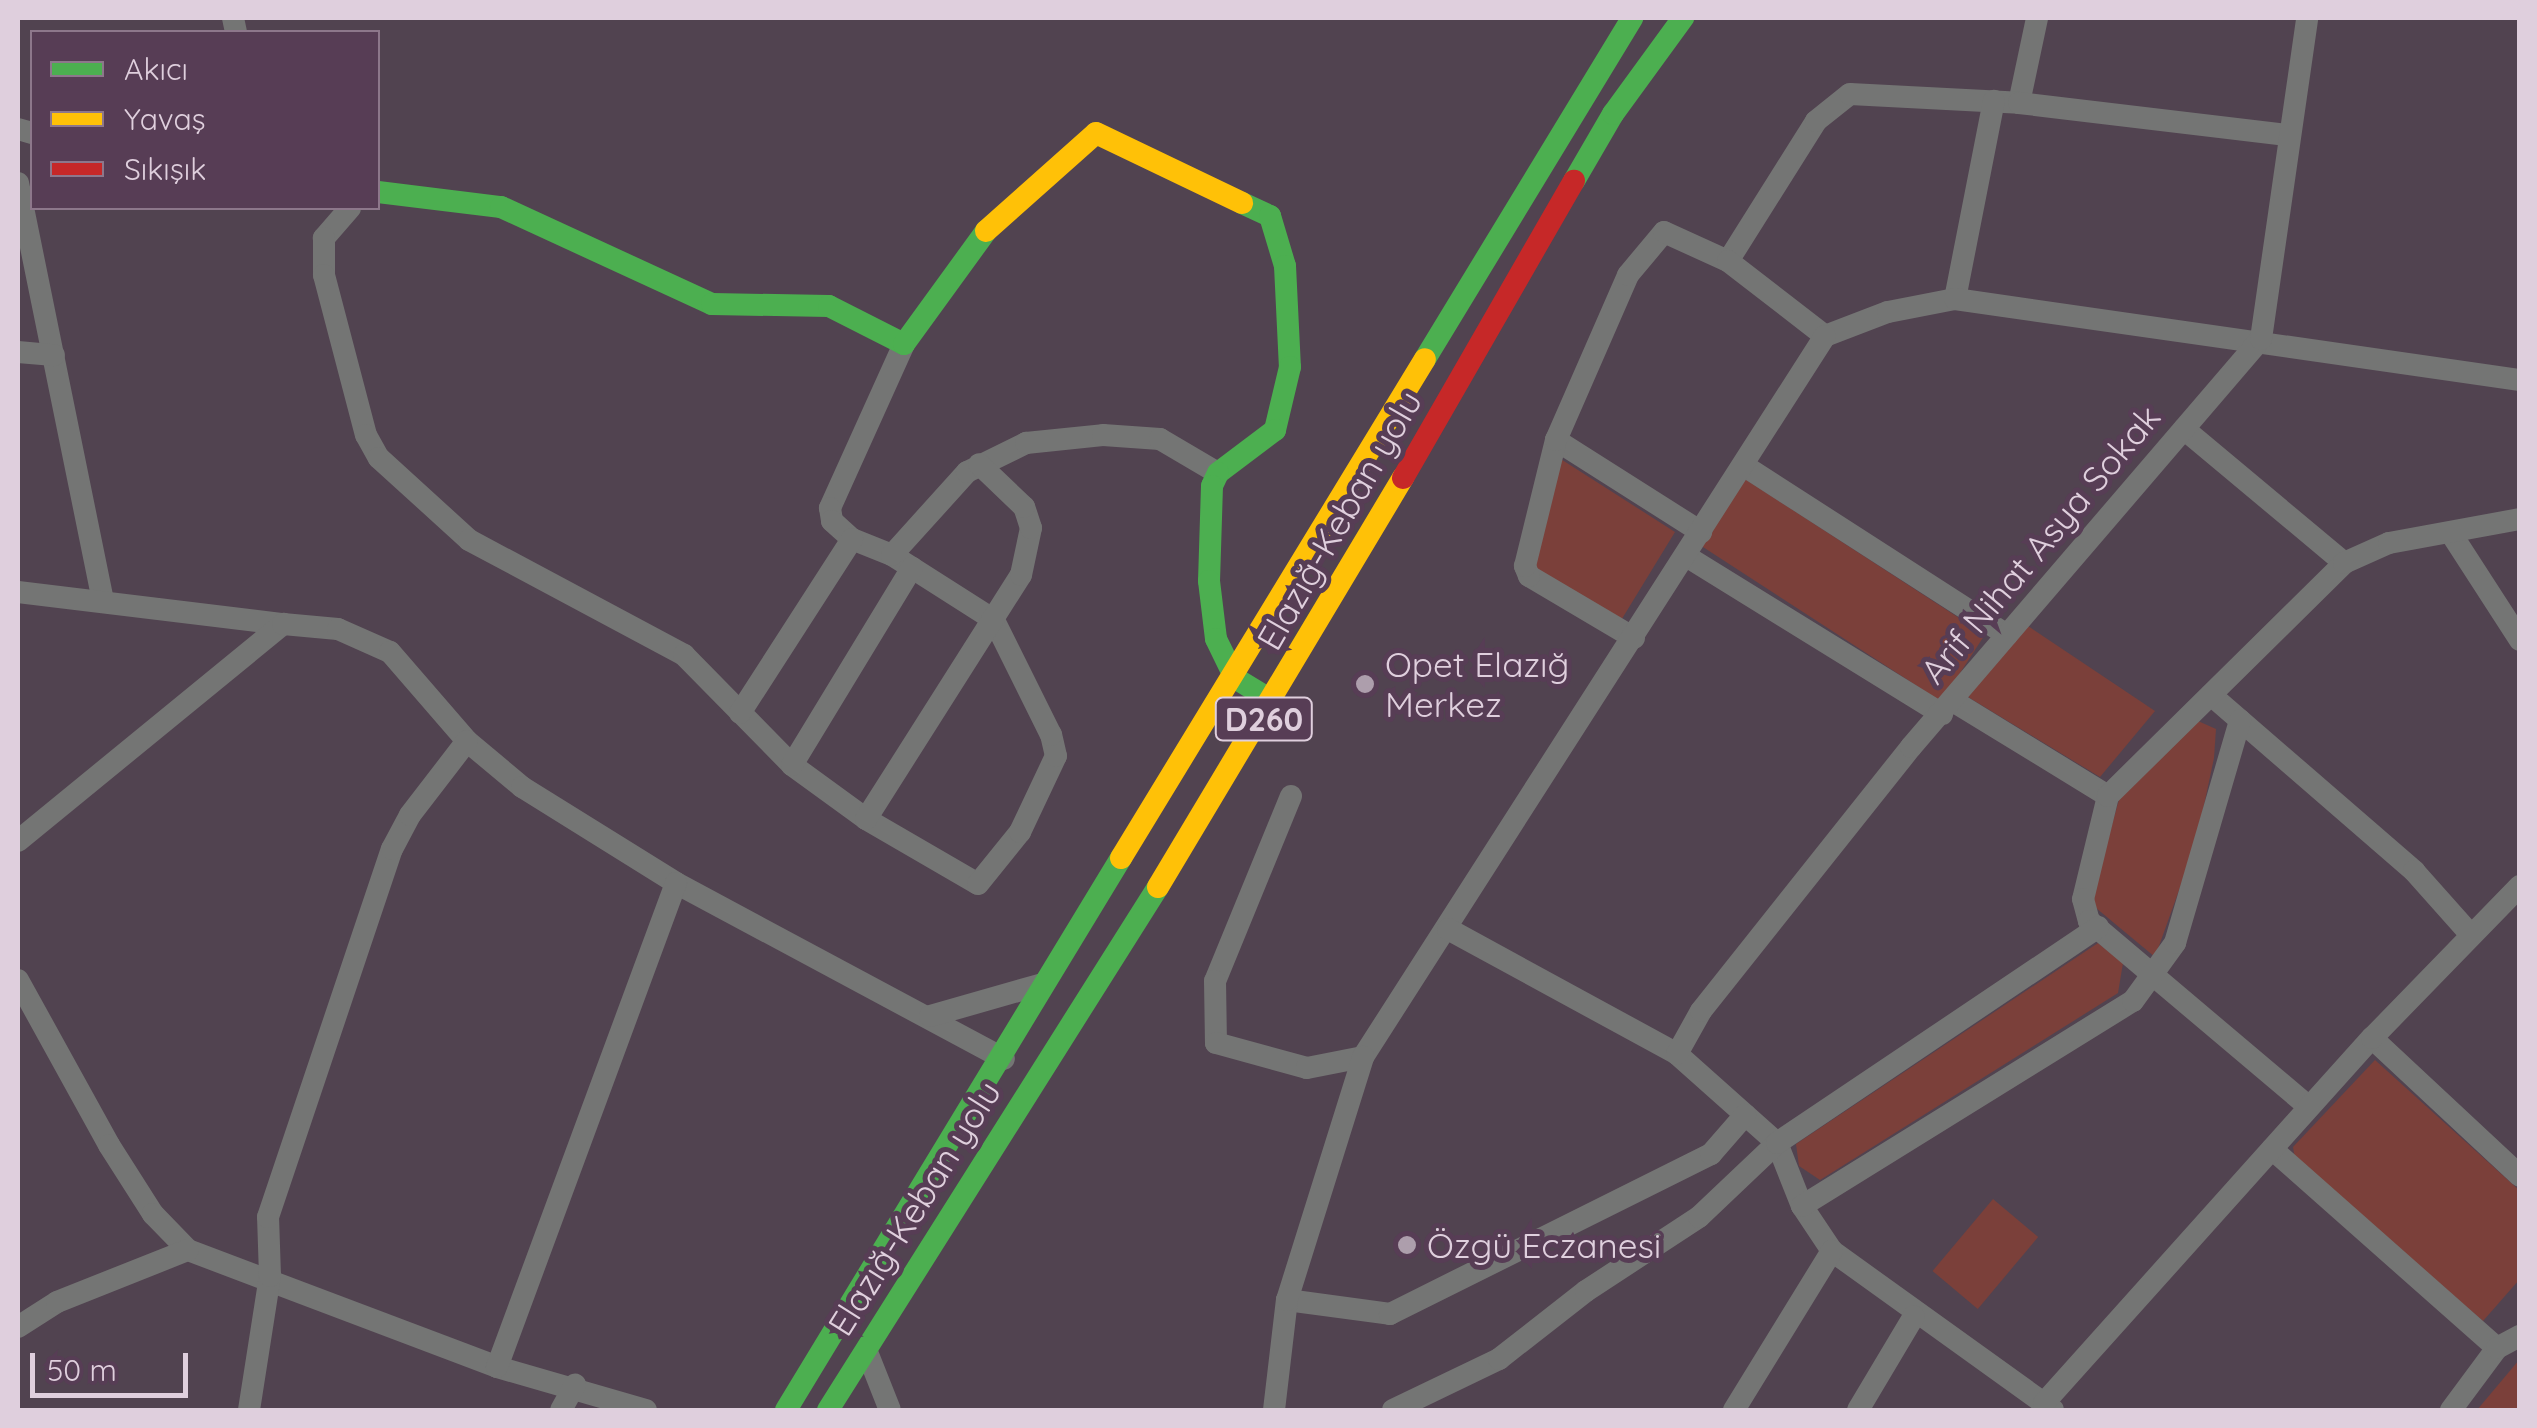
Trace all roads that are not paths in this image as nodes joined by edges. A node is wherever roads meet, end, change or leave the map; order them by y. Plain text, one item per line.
1 (1632, 18) edge
2 (1684, 18) edge
3 (2037, 18) edge
4 (2307, 18) edge
5 (1994, 101) junction
6 (2018, 103) junction
7 (2290, 135) junction
8 (18, 183) edge
9 (380, 192) edge
10 (348, 210) edge
11 (1728, 260) junction
12 (1955, 299) junction
13 (1825, 336) junction
14 (2261, 339) junction
15 (904, 344) junction
16 (18, 352) edge
17 (54, 355) junction
18 (2520, 380) edge
19 (2184, 429) junction
20 (1556, 440) junction
21 (978, 464) junction
22 (1743, 466) junction
23 (1218, 473) junction
24 (2520, 519) edge
25 (1701, 532) junction
26 (2452, 535) junction
27 (852, 538) junction
28 (892, 555) junction
29 (1686, 556) junction
30 (2344, 563) junction
31 (912, 568) junction
32 (18, 592) edge
33 (103, 599) junction
34 (994, 620) junction
35 (283, 624) junction
36 (2007, 635) junction
37 (1634, 638) junction
38 (2520, 640) edge
39 (1235, 678) junction
40 (2211, 695) junction
41 (1274, 702) junction
42 (1948, 707) junction
43 (740, 713) junction
44 (2240, 720) junction
45 (467, 741) junction
46 (792, 765) junction
47 (1291, 796) dead end
48 (2108, 796) junction
49 (866, 819) junction
50 (18, 842) edge
51 (676, 883) junction
52 (2520, 886) edge
53 (2098, 928) junction
54 (1448, 929) junction
55 (2471, 935) junction
56 (2151, 975) junction
57 (18, 980) edge
58 (1050, 982) junction
59 (25, 1016) edge
60 (930, 1016) junction
61 (2372, 1038) junction
62 (1676, 1054) junction
63 (1363, 1057) junction
64 (1004, 1059) junction
65 (2308, 1107) junction
66 (1745, 1115) junction
67 (1776, 1143) junction
68 (2272, 1149) junction
69 (2520, 1176) edge
70 (1802, 1206) junction
71 (188, 1250) junction
72 (1832, 1251) junction
73 (270, 1276) junction
74 (1287, 1300) junction
75 (1914, 1316) junction
76 (18, 1327) edge
77 (2520, 1336) edge
78 (2497, 1348) junction
79 (867, 1352) junction
80 (498, 1367) junction
81 (575, 1385) junction
82 (2049, 1407) edge
83 (249, 1410) edge
84 (561, 1410) edge
85 (646, 1410) edge
86 (786, 1410) edge
87 (828, 1410) edge
88 (890, 1410) edge
89 (1274, 1410) edge
90 (1393, 1410) edge
91 (1734, 1410) edge
92 (1858, 1410) edge
93 (2451, 1410) edge

1 - 39 main road, Elazığ-Keban yolu / D260
2 - 41 main road, Elazığ-Keban yolu / D260
3 - 6 street
4 - 7 street
5 - 6 street
5 - 11 street
5 - 12 street
6 - 7 street
7 - 14 street
8 - 17 street
9 - 15 main road
10 - 43 street
11 - 13 street
11 - 20 street
12 - 13 street
12 - 14 street
13 - 22 street
14 - 18 street
14 - 19 street, Arif Nihat Asya Sokak
15 - 23 main road
15 - 27 street
16 - 17 street
17 - 33 street
19 - 30 street
19 - 36 street, Arif Nihat Asya Sokak
20 - 25 street
20 - 37 street
21 - 23 street
21 - 28 street
21 - 34 street
22 - 25 street
22 - 36 street
23 - 39 main road
24 - 26 street
25 - 29 street
26 - 30 street
26 - 38 street
27 - 28 street
27 - 43 street
28 - 31 street
29 - 37 street
29 - 42 street
30 - 40 street
31 - 34 street
31 - 46 street
32 - 33 street
33 - 35 street
34 - 49 street
34 - 49 street
35 - 45 street
35 - 50 street
36 - 42 street, Arif Nihat Asya Sokak
37 - 54 street
39 - 41 main road
39 - 58 main road, Elazığ-Keban yolu / D260
40 - 44 street
40 - 48 street
41 - 79 main road, Elazığ-Keban yolu / D260
42 - 48 street
42 - 62 street, Arif Nihat Asya Sokak
43 - 46 street
44 - 55 street
44 - 56 street
45 - 51 street
45 - 73 street
46 - 49 street
47 - 63 street
48 - 53 street
51 - 60 street
51 - 80 street
52 - 55 street
53 - 56 street
53 - 67 street
54 - 62 street
54 - 63 street
55 - 61 street
56 - 65 street
56 - 70 street
57 - 59 street
58 - 60 street
58 - 64 main road, Elazığ-Keban yolu / D260
59 - 71 street
60 - 64 street
61 - 65 street
61 - 69 street
62 - 66 street
63 - 74 street
64 - 86 main road, Elazığ-Keban yolu / D260
65 - 68 street
66 - 67 street
66 - 74 street
67 - 70 street
67 - 90 street
68 - 78 street
68 - 82 street
70 - 72 street
71 - 73 street
71 - 76 street
72 - 75 street
72 - 91 street
73 - 80 street
73 - 83 street
74 - 89 street
75 - 82 street
75 - 92 street
77 - 78 street
78 - 93 street
79 - 87 main road, Elazığ-Keban yolu / D260
79 - 88 street
80 - 81 street
81 - 84 street
81 - 85 street

